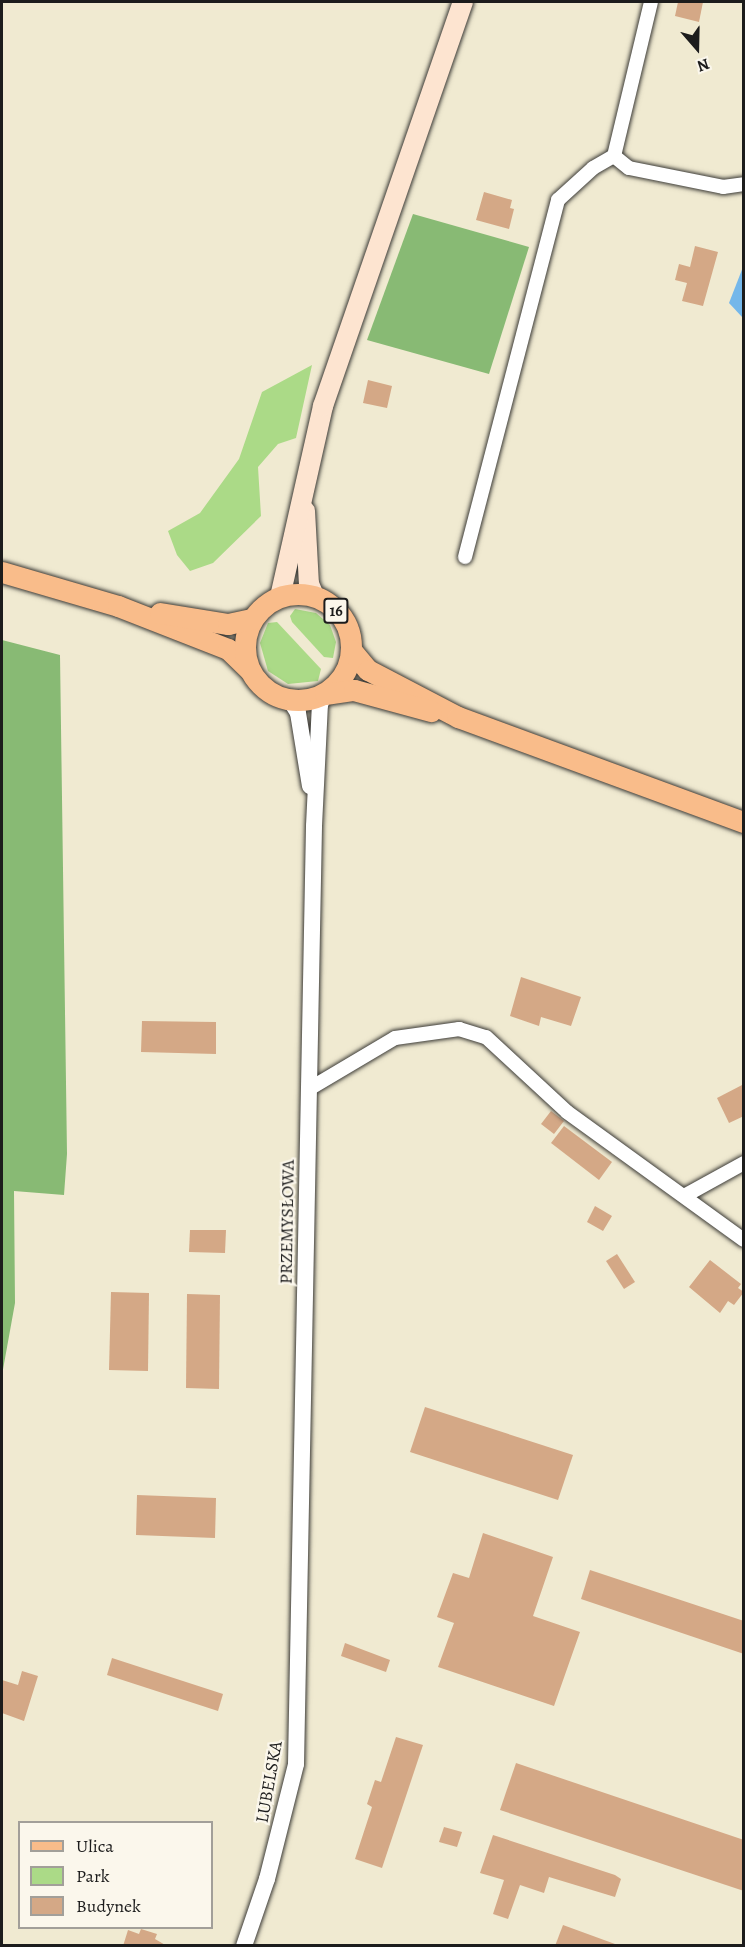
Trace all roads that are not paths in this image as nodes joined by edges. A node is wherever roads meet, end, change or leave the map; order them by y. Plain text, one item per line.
1 (463, 2) edge
2 (651, 2) edge
3 (614, 156) junction
4 (744, 184) edge
5 (304, 488) junction
6 (465, 557) dead end
7 (2, 572) edge
8 (314, 596) junction
9 (280, 597) junction
10 (118, 606) junction
11 (252, 619) junction
12 (351, 650) junction
13 (249, 669) junction
14 (324, 694) junction
15 (290, 700) junction
16 (458, 717) junction
17 (744, 822) edge
18 (314, 826) junction
19 (309, 1089) junction
20 (744, 1163) edge
21 (686, 1195) junction
22 (744, 1240) edge
23 (301, 1620) joint
24 (244, 1946) edge

1 - 5 main road
2 - 3 street
3 - 4 street
3 - 6 street
5 - 8 main road
5 - 9 main road
7 - 10 main road
8 - 9 main road, 16
8 - 12 main road, 16
9 - 11 main road
10 - 11 main road
10 - 13 main road
11 - 13 main road
12 - 14 main road, 16
12 - 16 main road, 16
13 - 15 main road
14 - 15 main road, 16
14 - 16 main road, 16
14 - 18 street, PRZEMYSŁOWA
15 - 18 street, PRZEMYSŁOWA
16 - 17 main road, 16
18 - 19 street, PRZEMYSŁOWA
19 - 21 street
19 - 23 street, PRZEMYSŁOWA
20 - 21 street
21 - 22 street
23 - 24 street, LUBELSKA

